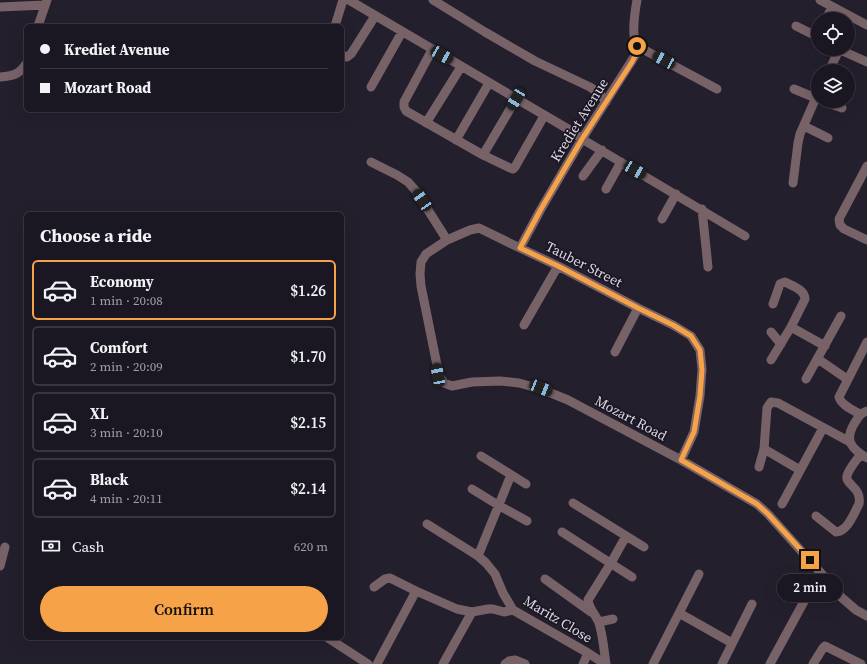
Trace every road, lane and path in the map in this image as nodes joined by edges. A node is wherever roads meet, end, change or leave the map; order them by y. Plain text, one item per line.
1 (344, 0) edge
2 (349, 0) edge
3 (433, 0) edge
4 (637, 0) edge
5 (820, 0) edge
6 (46, 2) edge
7 (0, 7) edge
8 (832, 7) junction
9 (830, 12) edge
10 (375, 16) junction
11 (39, 24) edge
12 (336, 24) edge
13 (867, 25) edge
14 (796, 26) dead end
15 (402, 32) junction
16 (811, 33) edge
17 (637, 46) junction
18 (432, 50) junction
19 (344, 56) edge
20 (854, 56) edge
21 (867, 62) edge
22 (24, 67) edge
23 (461, 67) junction
24 (0, 77) edge
25 (489, 83) junction
26 (371, 87) dead end
27 (717, 88) dead end
28 (794, 89) dead end
29 (811, 95) edge
30 (516, 99) junction
31 (606, 102) junction
32 (814, 108) edge
33 (544, 116) junction
34 (426, 123) junction
35 (804, 126) junction
36 (828, 138) dead end
37 (582, 139) junction
38 (456, 140) junction
39 (602, 150) junction
40 (482, 155) junction
41 (371, 162) dead end
42 (621, 162) junction
43 (867, 166) edge
44 (583, 176) dead end
45 (793, 183) dead end
46 (606, 189) dead end
47 (676, 194) junction
48 (702, 209) junction
49 (662, 219) dead end
50 (745, 236) dead end
51 (448, 240) junction
52 (867, 240) edge
53 (520, 248) junction
54 (558, 266) junction
55 (708, 267) dead end
56 (773, 304) dead end
57 (638, 308) junction
58 (841, 316) dead end
59 (524, 324) dead end
60 (791, 327) junction
61 (771, 332) dead end
62 (867, 342) edge
63 (781, 344) junction
64 (825, 346) junction
65 (615, 352) dead end
66 (818, 359) junction
67 (771, 360) dead end
68 (806, 379) dead end
69 (847, 379) junction
70 (446, 384) joint
71 (863, 412) edge
72 (823, 428) junction
73 (850, 442) junction
74 (764, 449) junction
75 (481, 456) dead end
76 (864, 456) edge
77 (681, 460) junction
78 (759, 467) dead end
79 (800, 470) junction
80 (511, 475) junction
81 (526, 484) dead end
82 (472, 488) dead end
83 (573, 503) dead end
84 (782, 504) dead end
85 (498, 506) junction
86 (816, 516) dead end
87 (527, 522) dead end
88 (427, 524) dead end
89 (562, 532) dead end
90 (626, 536) junction
91 (5, 547) dead end
92 (644, 547) dead end
93 (478, 556) junction
94 (611, 563) junction
95 (0, 566) edge
96 (820, 572) junction
97 (699, 574) dead end
98 (632, 578) dead end
99 (545, 579) dead end
100 (374, 587) dead end
101 (416, 591) junction
102 (752, 604) dead end
103 (513, 610) junction
104 (472, 612) junction
105 (593, 612) junction
106 (679, 613) junction
107 (867, 616) edge
108 (613, 619) dead end
109 (599, 622) junction
110 (331, 640) edge
111 (732, 643) junction
112 (588, 653) junction
113 (368, 664) edge
114 (377, 664) edge
115 (443, 664) edge
116 (505, 664) edge
117 (525, 664) edge
118 (583, 664) edge
119 (606, 664) edge
120 (653, 664) edge
121 (722, 664) edge
122 (770, 664) edge
123 (813, 664) edge
124 (861, 664) edge

1 - 12 street
2 - 10 street
3 - 31 street
4 - 17 street, Krediet Avenue
5 - 8 street
6 - 7 street
6 - 11 street
8 - 9 street
8 - 13 street
10 - 15 street
10 - 19 street
14 - 16 street
15 - 18 street
15 - 26 street
17 - 27 street
17 - 31 street, Krediet Avenue
18 - 23 street
18 - 34 street
20 - 21 street
22 - 24 street
23 - 25 street
23 - 34 street
25 - 30 street
25 - 38 street
28 - 29 street
30 - 33 street
30 - 40 street
31 - 37 street, Krediet Avenue
32 - 35 street
33 - 37 street
33 - 40 street
34 - 38 street
35 - 36 street
35 - 45 street
37 - 39 street
37 - 53 street, Krediet Avenue
38 - 40 street
39 - 42 street
39 - 44 street
41 - 51 street
42 - 46 street
42 - 47 street
43 - 52 street
47 - 48 street
47 - 49 street
48 - 50 street
48 - 55 street
51 - 53 street, Tauber Street
51 - 70 street, Tauber Street
53 - 54 street, Tauber Street
54 - 57 street, Tauber Street
54 - 59 street
56 - 60 street
57 - 65 street
57 - 77 street, Tauber Street
58 - 64 street
60 - 63 street
60 - 64 street
61 - 63 street
62 - 69 street
63 - 67 street
64 - 66 street
66 - 68 street
66 - 69 street
69 - 71 street
70 - 77 street, Mozart Road
71 - 73 street
72 - 73 street
72 - 74 street
72 - 79 street
73 - 76 street
74 - 78 street
74 - 79 street
75 - 80 street
76 - 86 street
77 - 96 street, Mozart Road
79 - 84 street
80 - 81 street
80 - 85 street
82 - 85 street
83 - 90 street
85 - 87 street
85 - 93 street
88 - 93 street, Maritz Close
89 - 94 street
90 - 92 street
90 - 94 street
91 - 95 street
93 - 103 street, Maritz Close
94 - 98 street
94 - 105 street
96 - 107 street, Mozart Road
96 - 122 street
97 - 106 street
99 - 105 street
100 - 101 street
101 - 104 street
101 - 114 street
102 - 111 street
103 - 104 street
103 - 112 street, Maritz Close
104 - 115 street
105 - 109 street
106 - 111 street
106 - 120 street
108 - 109 street
109 - 119 street
110 - 113 street
111 - 121 street
112 - 118 street
112 - 119 street, Maritz Close
116 - 117 street
123 - 124 street

